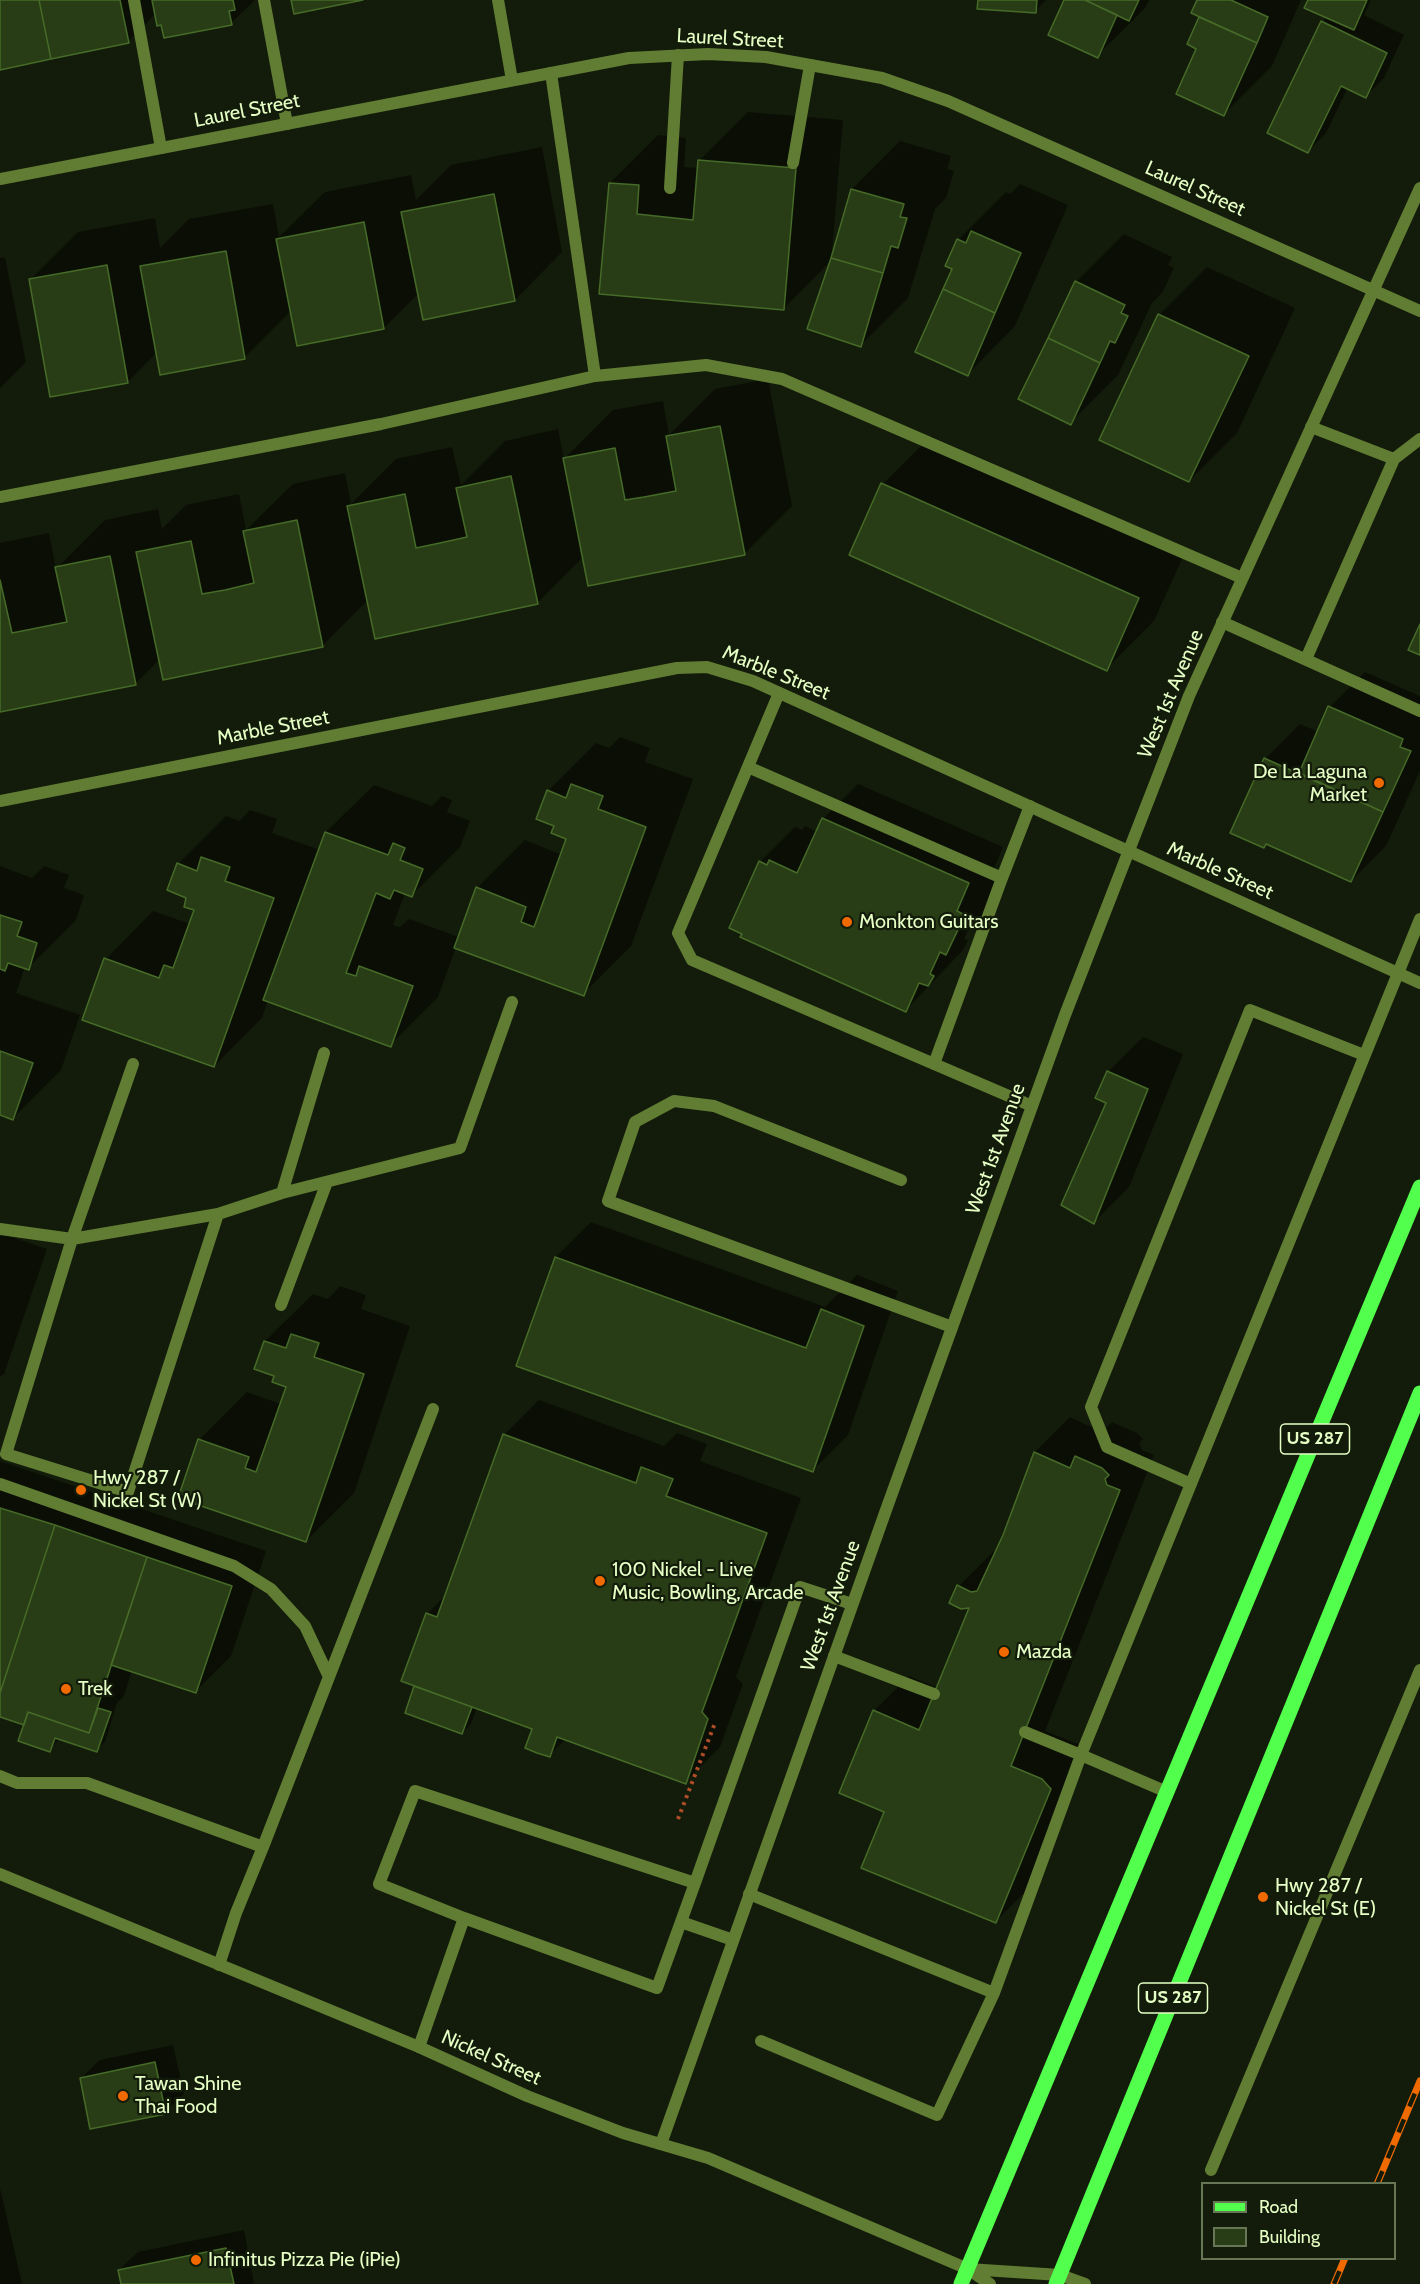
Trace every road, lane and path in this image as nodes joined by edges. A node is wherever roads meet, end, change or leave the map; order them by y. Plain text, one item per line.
1 (134, 0) edge
2 (264, 0) edge
3 (498, 0) edge
4 (678, 56) junction
5 (810, 65) junction
6 (551, 73) junction
7 (512, 80) junction
8 (287, 124) junction
9 (161, 147) junction
10 (793, 163) dead end
11 (0, 179) edge
12 (670, 188) dead end
13 (1420, 188) edge
14 (1373, 291) junction
15 (1420, 311) edge
16 (595, 376) junction
17 (1311, 427) junction
18 (1420, 439) edge
19 (1395, 459) junction
20 (0, 497) edge
21 (1242, 578) junction
22 (1222, 621) junction
23 (1306, 659) junction
24 (779, 693) junction
25 (1420, 711) edge
26 (748, 767) junction
27 (0, 801) edge
28 (1030, 806) junction
29 (1129, 851) junction
30 (1002, 878) junction
31 (1420, 919) edge
32 (1397, 972) junction
33 (1420, 983) edge
34 (512, 1002) dead end
35 (324, 1053) dead end
36 (1364, 1055) junction
37 (134, 1064) dead end
38 (934, 1064) junction
39 (1032, 1106) junction
40 (901, 1180) dead end
41 (327, 1182) junction
42 (1420, 1187) edge
43 (282, 1193) junction
44 (218, 1214) junction
45 (0, 1229) edge
46 (72, 1239) junction
47 (281, 1305) dead end
48 (952, 1327) junction
49 (1420, 1394) edge
50 (433, 1408) dead end
51 (1191, 1484) junction
52 (0, 1485) edge
53 (852, 1604) junction
54 (834, 1656) junction
55 (1420, 1670) edge
56 (329, 1677) junction
57 (934, 1694) dead end
58 (715, 1724) dead end
59 (1025, 1732) dead end
60 (1081, 1755) junction
61 (0, 1776) edge
62 (1167, 1792) junction
63 (678, 1820) dead end
64 (263, 1847) junction
65 (0, 1874) edge
66 (695, 1883) junction
67 (749, 1894) junction
68 (464, 1918) junction
69 (681, 1922) junction
70 (733, 1940) junction
71 (219, 1965) junction
72 (993, 1993) junction
73 (761, 2041) dead end
74 (419, 2047) junction
75 (661, 2144) junction
76 (1211, 2170) dead end
77 (968, 2268) junction
78 (1058, 2279) edge
79 (961, 2284) edge
80 (990, 2284) edge
81 (1085, 2284) edge

1 - 9 street
2 - 8 street
3 - 7 street
4 - 5 street, Laurel Street
4 - 6 street, Laurel Street
4 - 12 street
5 - 10 street
5 - 14 street, Laurel Street
6 - 7 street, Laurel Street
6 - 16 street
7 - 8 street, Laurel Street
8 - 9 street, Laurel Street
9 - 11 street, Laurel Street
13 - 14 street, West 1st Avenue
14 - 15 street, Laurel Street
14 - 17 street, West 1st Avenue
16 - 20 street
16 - 21 street
17 - 19 street
17 - 21 street, West 1st Avenue
18 - 19 street
19 - 23 street
21 - 22 street, West 1st Avenue
22 - 23 street
22 - 29 street, West 1st Avenue
23 - 25 street
24 - 26 street
24 - 27 street, Marble Street
24 - 28 street, Marble Street
26 - 30 street
26 - 38 street
28 - 29 street, Marble Street
28 - 30 street
29 - 32 street, Marble Street
29 - 39 street, West 1st Avenue
30 - 38 street
31 - 32 street
32 - 33 street, Marble Street
32 - 36 street
34 - 41 street
35 - 43 street
36 - 51 street
36 - 51 street
37 - 46 street
38 - 39 street
39 - 48 street, West 1st Avenue
40 - 48 street
41 - 43 street
41 - 47 street
42 - 62 main road, US 287
43 - 44 street
44 - 46 street
44 - 46 street
45 - 46 street
48 - 53 street, West 1st Avenue
49 - 78 main road, US 287
50 - 56 street
51 - 60 street
52 - 56 street
53 - 54 street, West 1st Avenue
53 - 66 street
54 - 57 street
54 - 67 street, West 1st Avenue
55 - 76 street
56 - 64 street
58 - 63 path
59 - 60 street
60 - 62 street
60 - 72 street
61 - 64 street
62 - 77 main road, US 287
64 - 71 street
65 - 71 street, Nickel Street
66 - 68 street
66 - 69 street
67 - 70 street, West 1st Avenue
67 - 72 street
68 - 69 street
68 - 74 street
69 - 70 street
70 - 75 street, West 1st Avenue
71 - 74 street, Nickel Street
72 - 73 street
74 - 75 street, Nickel Street
75 - 77 street, Nickel Street
77 - 78 street, Nickel Street
77 - 79 main road, US 287
77 - 80 street, Nickel Street
78 - 81 street, Nickel Street

